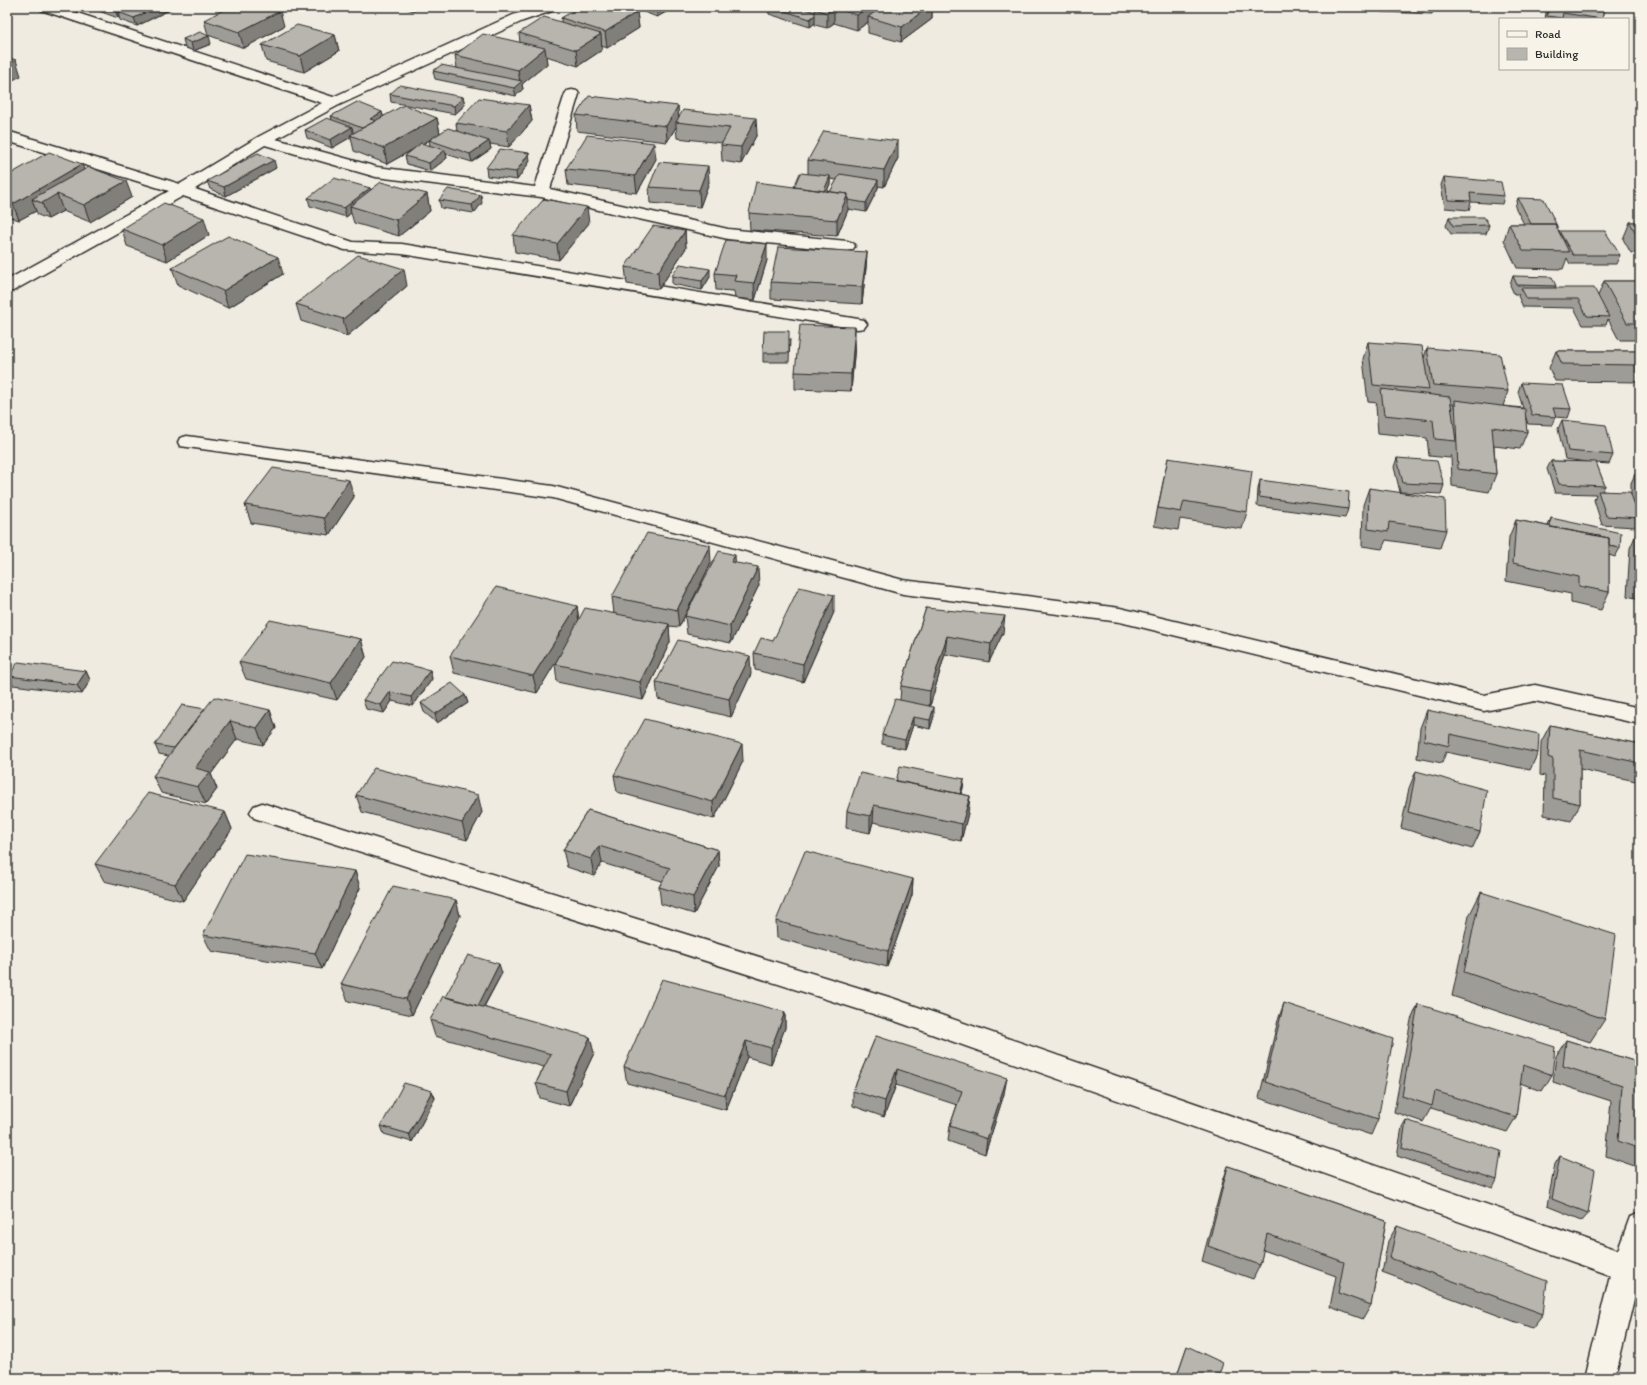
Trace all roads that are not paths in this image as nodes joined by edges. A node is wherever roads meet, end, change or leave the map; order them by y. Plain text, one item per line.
1 (46, 7) edge
2 (550, 7) edge
3 (572, 94) dead end
4 (334, 102) junction
5 (7, 136) edge
6 (263, 140) junction
7 (182, 190) junction
8 (541, 192) junction
9 (847, 246) dead end
10 (7, 287) edge
11 (858, 324) dead end
12 (186, 442) dead end
13 (1640, 716) edge
14 (262, 812) dead end
15 (1640, 1227) edge
16 (1627, 1267) junction
17 (1600, 1378) edge

1 - 4 street
2 - 4 street
3 - 8 street
4 - 6 street
5 - 7 street
6 - 7 street
6 - 8 street
7 - 10 street
7 - 11 street
8 - 9 street
12 - 13 street
14 - 16 street
15 - 16 street
16 - 17 street

